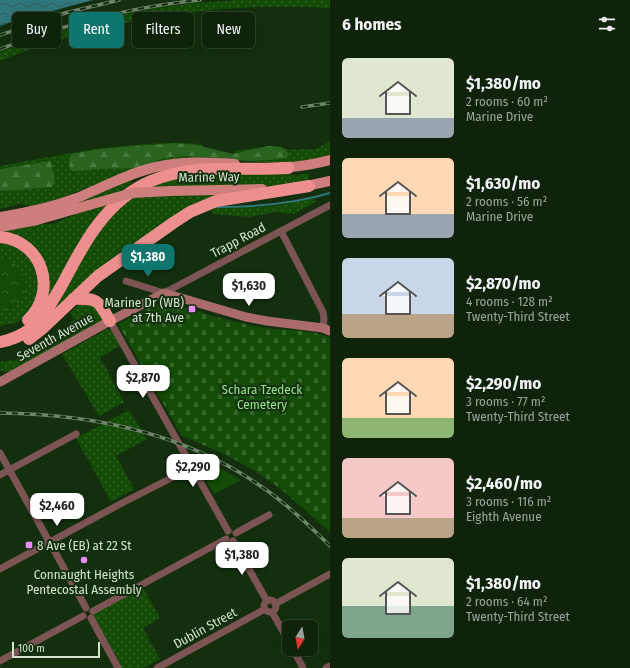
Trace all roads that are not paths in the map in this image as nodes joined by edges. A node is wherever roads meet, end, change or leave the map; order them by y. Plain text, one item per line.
1 (330, 160) edge
2 (288, 168) junction
3 (330, 181) edge
4 (309, 186) junction
5 (330, 205) edge
6 (0, 217) edge
7 (0, 227) edge
8 (280, 231) junction
9 (0, 237) edge
10 (126, 281) dead end
11 (164, 293) junction
12 (73, 299) junction
13 (110, 321) junction
14 (326, 329) edge
15 (0, 334) edge
16 (0, 342) edge
17 (0, 350) edge
18 (0, 382) edge
19 (76, 434) dead end
20 (0, 453) edge
21 (193, 467) junction
22 (9, 470) junction
23 (0, 475) edge
24 (269, 515) dead end
25 (228, 531) junction
26 (236, 533) junction
27 (226, 539) junction
28 (233, 541) junction
29 (49, 542) junction
30 (0, 569) edge
31 (330, 574) edge
32 (267, 601) junction
33 (275, 604) junction
34 (86, 608) junction
35 (265, 609) junction
36 (272, 612) junction
37 (92, 614) junction
38 (83, 616) junction
39 (282, 630) edge
40 (297, 656) edge
41 (0, 661) edge
42 (330, 666) edge
43 (118, 668) edge
44 (157, 668) edge
45 (303, 668) edge
46 (326, 668) edge

1 - 2 main road, Marine Way
2 - 6 main road, Marine Way
2 - 16 highway
3 - 4 main road, Marine Way
4 - 7 main road, Marine Way, bridge
4 - 12 highway
5 - 8 street, Trapp Road
8 - 11 street, Trapp Road
8 - 14 street
9 - 15 highway
10 - 11 street
11 - 13 street, Seventh Avenue
11 - 14 street
12 - 13 highway
12 - 17 highway
13 - 18 street, Seventh Avenue
13 - 21 street
19 - 22 street
20 - 22 street
21 - 25 street
21 - 29 street
22 - 23 street
22 - 29 street
24 - 26 street
25 - 26 street
25 - 27 street
26 - 28 street
27 - 28 street
27 - 37 street
28 - 32 street
29 - 30 street
29 - 34 street
31 - 33 street
32 - 33 street
32 - 35 street
33 - 36 street
34 - 37 street
34 - 38 street
35 - 36 street
35 - 44 street, Dublin Street
36 - 39 street
37 - 38 street
37 - 43 street
38 - 41 street
40 - 45 street
42 - 46 street

